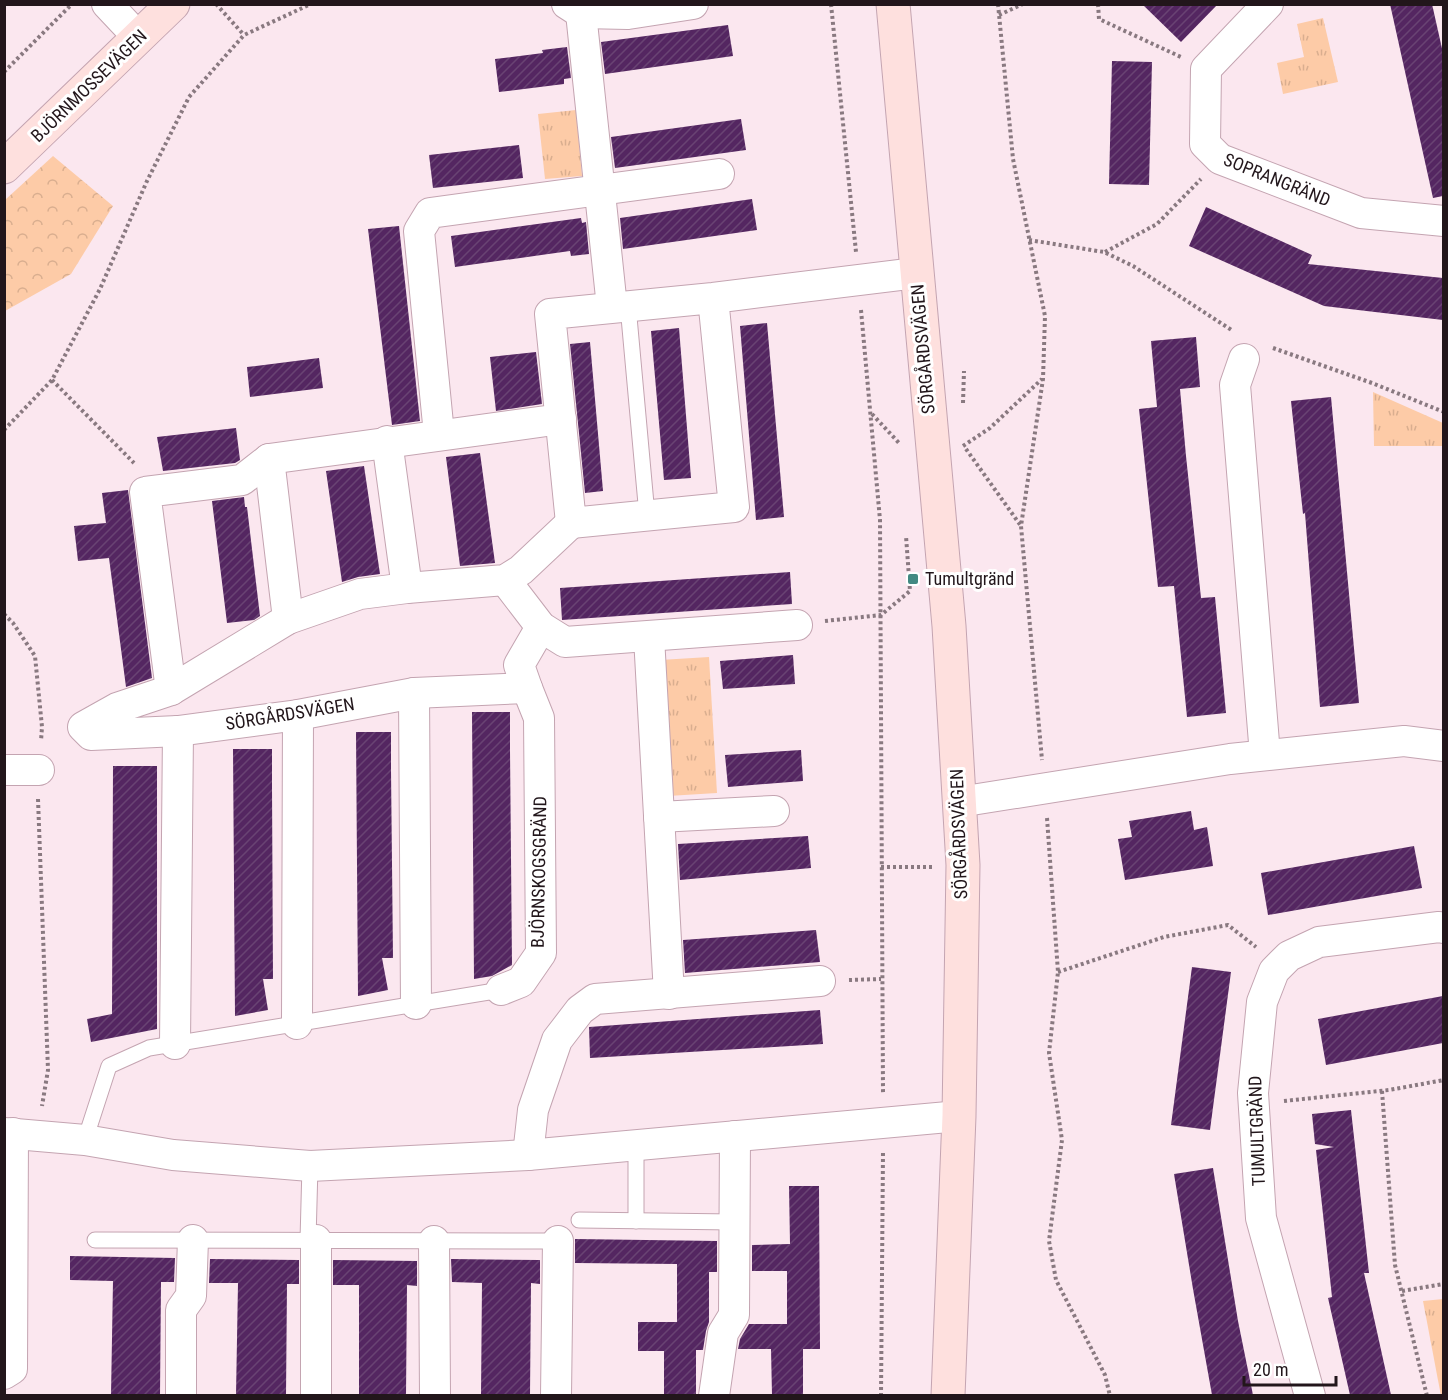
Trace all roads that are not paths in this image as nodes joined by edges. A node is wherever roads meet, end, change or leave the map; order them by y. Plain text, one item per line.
1 (107, 4) edge
2 (173, 4) edge
3 (693, 4) edge
4 (893, 4) edge
5 (1268, 4) edge
6 (574, 9) edge
7 (139, 38) junction
8 (4, 167) edge
9 (719, 174) dead end
10 (600, 190) junction
11 (1443, 220) edge
12 (916, 273) junction
13 (713, 298) junction
14 (620, 307) junction
15 (1249, 346) road end
16 (561, 419) junction
17 (439, 434) junction
18 (387, 441) junction
19 (269, 459) junction
20 (647, 515) junction
21 (571, 523) junction
22 (505, 580) junction
23 (407, 588) junction
24 (288, 619) junction
25 (796, 625) road end
26 (541, 627) junction
27 (649, 637) junction
28 (527, 688) junction
29 (171, 690) junction
30 (414, 693) junction
31 (298, 715) junction
32 (178, 731) junction
33 (1443, 746) edge
34 (1265, 755) junction
35 (4, 770) edge
36 (39, 770) road end
37 (959, 802) junction
38 (774, 811) dead end
39 (659, 817) junction
40 (1443, 928) edge
41 (820, 981) dead end
42 (501, 990) joint
43 (669, 994) junction
44 (416, 1004) junction
45 (297, 1024) junction
46 (175, 1044) junction
47 (959, 1116) junction
48 (18, 1134) edge
49 (735, 1136) junction
50 (85, 1140) junction
51 (636, 1145) junction
52 (528, 1155) junction
53 (310, 1166) junction
54 (579, 1220) dead end
55 (636, 1221) junction
56 (734, 1222) junction
57 (95, 1240) dead end
58 (193, 1240) junction
59 (312, 1240) junction
60 (434, 1241) junction
61 (558, 1241) joint
62 (4, 1374) edge
63 (181, 1395) edge
64 (316, 1395) edge
65 (435, 1395) edge
66 (556, 1395) edge
67 (714, 1395) edge
68 (948, 1395) edge
69 (1310, 1395) edge

1 - 7 street
2 - 7 street, BJÖRNMOSSEVÄGEN
3 - 6 street
4 - 12 street, SÖRGÅRDSVÄGEN
5 - 11 street, SOPRANGRÄND
6 - 10 street
7 - 8 street, BJÖRNMOSSEVÄGEN
9 - 10 street
10 - 14 street
10 - 17 street
12 - 13 street, SÖRGÅRDSVÄGEN
12 - 37 street, SÖRGÅRDSVÄGEN
13 - 14 street, SÖRGÅRDSVÄGEN
13 - 20 street
14 - 16 street, SÖRGÅRDSVÄGEN
14 - 20 lane
15 - 34 street
16 - 17 street
16 - 21 street, SÖRGÅRDSVÄGEN
17 - 18 street
18 - 19 street
18 - 23 street
19 - 24 street
19 - 29 street
20 - 21 street
21 - 22 street
22 - 23 street, SÖRGÅRDSVÄGEN
22 - 26 street
23 - 24 street, SÖRGÅRDSVÄGEN
24 - 29 street, SÖRGÅRDSVÄGEN
25 - 27 street
26 - 27 street
26 - 28 street
27 - 39 street
28 - 30 street, SÖRGÅRDSVÄGEN
28 - 42 street, BJÖRNSKOGSGRÄND
29 - 32 street, SÖRGÅRDSVÄGEN
30 - 31 street, SÖRGÅRDSVÄGEN
30 - 44 street
31 - 32 street, SÖRGÅRDSVÄGEN
31 - 45 street
32 - 46 street
33 - 34 street
34 - 37 street
35 - 36 street
37 - 47 street, SÖRGÅRDSVÄGEN
38 - 39 street
39 - 43 street
40 - 69 street, TUMULTGRÄND
41 - 43 street
42 - 44 lane, BJÖRNSKOGSGRÄND
43 - 52 street
44 - 45 lane, BJÖRNSKOGSGRÄND
45 - 46 lane, BJÖRNSKOGSGRÄND
46 - 50 lane, BJÖRNSKOGSGRÄND
47 - 49 street
47 - 68 street, SÖRGÅRDSVÄGEN
48 - 50 street
48 - 62 street
49 - 51 street
49 - 56 street
50 - 53 street
51 - 52 street
51 - 55 lane
52 - 53 street
53 - 59 lane
54 - 55 lane
55 - 56 lane
56 - 67 street
57 - 58 lane
58 - 59 lane
58 - 63 street
59 - 60 lane
59 - 64 street
60 - 61 lane
60 - 65 street
61 - 66 street

